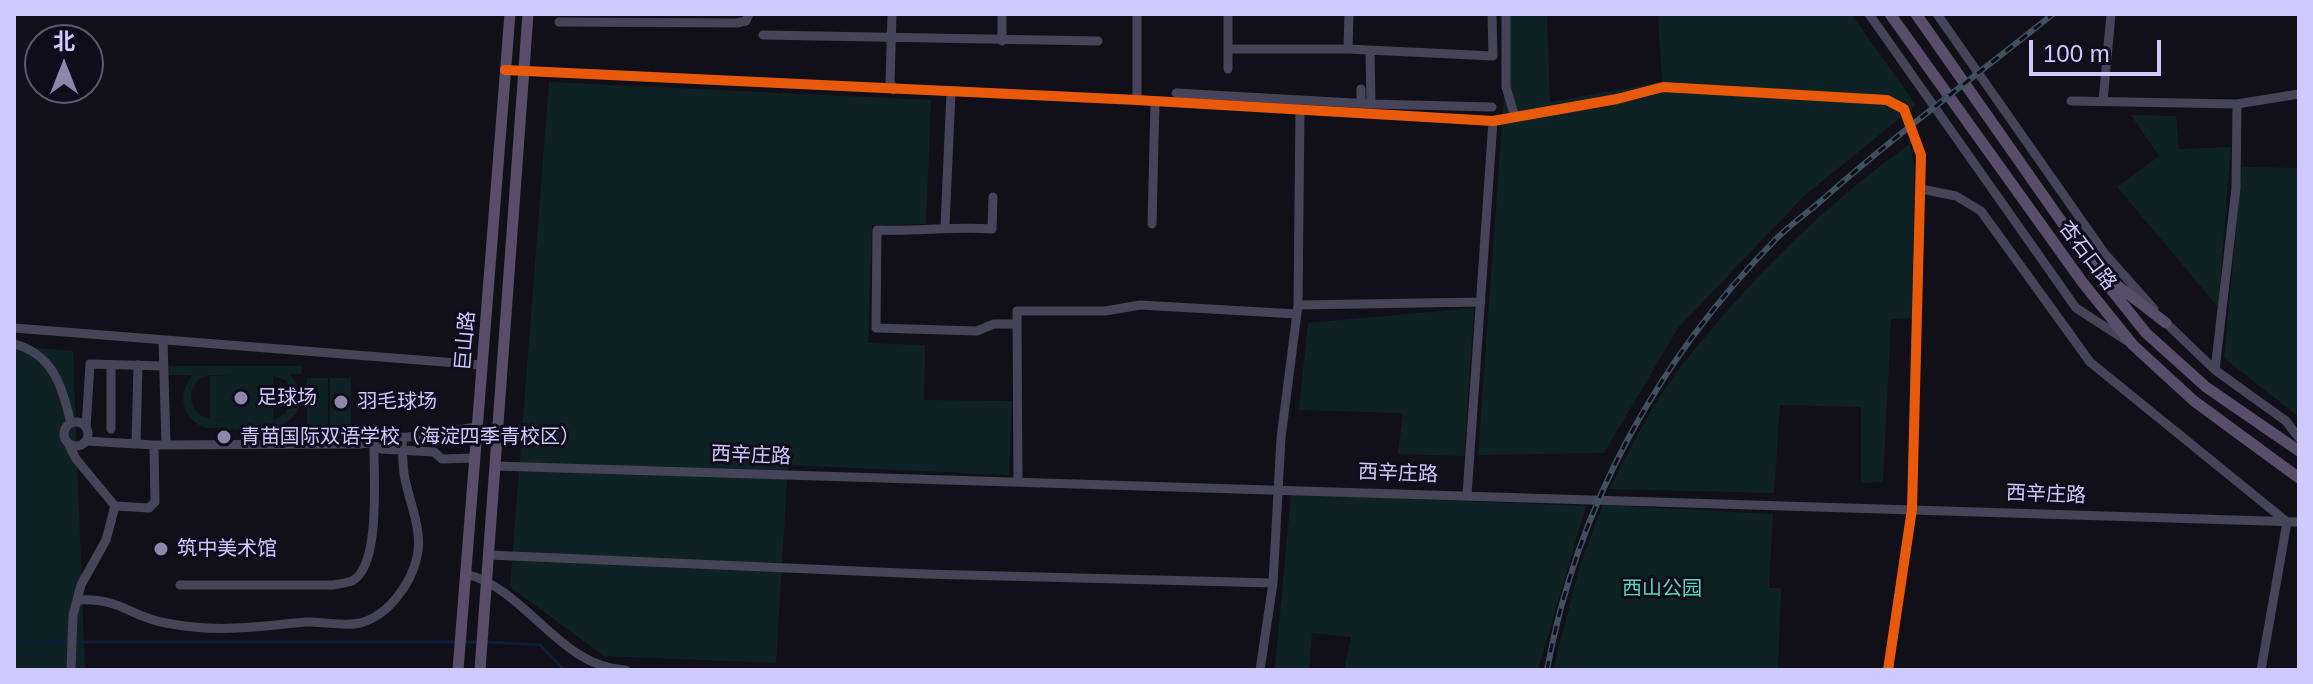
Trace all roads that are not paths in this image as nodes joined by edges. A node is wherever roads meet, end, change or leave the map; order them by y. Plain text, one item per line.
1 (510, 14) edge
2 (528, 14) edge
3 (749, 14) edge
4 (892, 14) edge
5 (1002, 14) edge
6 (1137, 14) edge
7 (1228, 14) edge
8 (1349, 14) edge
9 (1492, 14) edge
10 (1506, 14) edge
11 (1869, 14) edge
12 (1890, 14) edge
13 (1916, 14) edge
14 (1937, 14) edge
15 (2111, 14) edge
16 (620, 18) edge
17 (559, 22) dead end
18 (763, 35) dead end
19 (892, 38) junction
20 (1002, 41) junction
21 (1098, 41) dead end
22 (1228, 49) junction
23 (1348, 49) junction
24 (1370, 53) junction
25 (523, 69) junction
26 (1228, 69) dead end
27 (505, 70) junction
28 (1361, 89) dead end
29 (894, 90) junction
30 (951, 92) junction
31 (1176, 93) dead end
32 (2299, 94) edge
33 (1137, 100) junction
34 (1155, 101) junction
35 (2071, 101) dead end
36 (2103, 101) junction
37 (1366, 104) junction
38 (2237, 104) junction
39 (1492, 107) dead end
40 (1300, 109) junction
41 (1515, 117) junction
42 (1493, 121) junction
43 (1921, 189) junction
44 (993, 197) dead end
45 (1152, 224) dead end
46 (945, 226) junction
47 (2094, 268) junction
48 (1481, 302) junction
49 (1297, 310) junction
50 (2166, 323) junction
51 (1017, 324) junction
52 (14, 328) edge
53 (163, 340) junction
54 (14, 344) edge
55 (2133, 345) junction
56 (111, 365) junction
57 (138, 365) junction
58 (482, 365) junction
59 (163, 366) junction
60 (2215, 370) junction
61 (71, 423) junction
62 (477, 427) junction
63 (86, 428) junction
64 (111, 429) dead end
65 (433, 431) junction
66 (402, 437) junction
67 (2299, 438) edge
68 (374, 440) junction
69 (86, 441) junction
70 (136, 444) junction
71 (69, 445) junction
72 (154, 445) junction
73 (166, 445) junction
74 (403, 450) junction
75 (2299, 451) edge
76 (434, 452) junction
77 (474, 458) junction
78 (496, 466) junction
79 (2299, 478) edge
80 (1018, 481) junction
81 (1279, 488) junction
82 (1467, 495) junction
83 (115, 506) junction
84 (1912, 509) junction
85 (2287, 522) junction
86 (2299, 522) edge
87 (489, 555) junction
88 (466, 574) junction
89 (487, 580) junction
90 (1273, 583) junction
91 (180, 585) dead end
92 (79, 600) junction
93 (481, 664) edge
94 (459, 665) edge
95 (71, 670) edge
96 (626, 670) edge
97 (1260, 670) edge
98 (1888, 670) edge
99 (2261, 670) edge

1 - 27 main road, 巨山路
2 - 25 main road, 巨山路
3 - 16 street
4 - 19 street
5 - 20 street
6 - 33 street
7 - 22 street
8 - 23 street
9 - 24 street
10 - 41 street
11 - 55 street
12 - 55 main road, 杏石口路
13 - 47 main road, 杏石口路
14 - 50 street, 杏石口路
15 - 36 street
16 - 17 street
18 - 19 street
19 - 20 street
19 - 29 street
20 - 21 street
22 - 23 street
22 - 26 street
23 - 24 street
24 - 37 street
25 - 27 street
25 - 29 street
25 - 78 main road, 巨山路
27 - 58 main road, 巨山路
28 - 37 street
29 - 30 street
30 - 33 street
30 - 46 street
31 - 37 street
32 - 38 street
33 - 34 street
34 - 40 street
34 - 45 street
35 - 36 street
36 - 38 street
37 - 39 street
38 - 60 street
40 - 42 street
40 - 49 street
41 - 42 street
41 - 43 street
42 - 48 street
43 - 84 street
43 - 85 street
44 - 46 street
46 - 51 street
47 - 50 main road
47 - 75 main road, 杏石口路
48 - 49 street
48 - 82 street
49 - 51 street
49 - 81 street
50 - 60 street, 杏石口路
51 - 80 street
52 - 53 street
53 - 58 street
53 - 59 street
54 - 61 street
55 - 79 main road, 杏石口路
56 - 57 street
56 - 63 street
56 - 64 street
57 - 59 street
57 - 70 street
58 - 62 main road, 巨山路
59 - 73 street
60 - 67 street, 杏石口路
61 - 63 street
61 - 71 street
62 - 65 street
62 - 77 main road, 巨山路
63 - 69 street
65 - 66 street
65 - 76 street
66 - 68 street
66 - 74 street
68 - 73 street
68 - 74 street
68 - 91 street
69 - 70 street
69 - 71 street
70 - 72 street
71 - 83 street
72 - 73 street
72 - 83 street
74 - 76 street
74 - 92 street
76 - 77 street
77 - 88 main road, 巨山路
78 - 80 street, 西辛庄路
78 - 87 main road, 巨山路
80 - 81 street, 西辛庄路
81 - 82 street, 西辛庄路
81 - 90 street
82 - 84 street, 西辛庄路
83 - 92 street
84 - 85 street, 西辛庄路
84 - 98 street
85 - 86 street, 西辛庄路
85 - 99 street
87 - 89 main road, 巨山路
87 - 90 street
88 - 89 street
88 - 94 main road, 巨山路
89 - 93 main road, 巨山路
89 - 96 street
90 - 97 street
92 - 95 street

